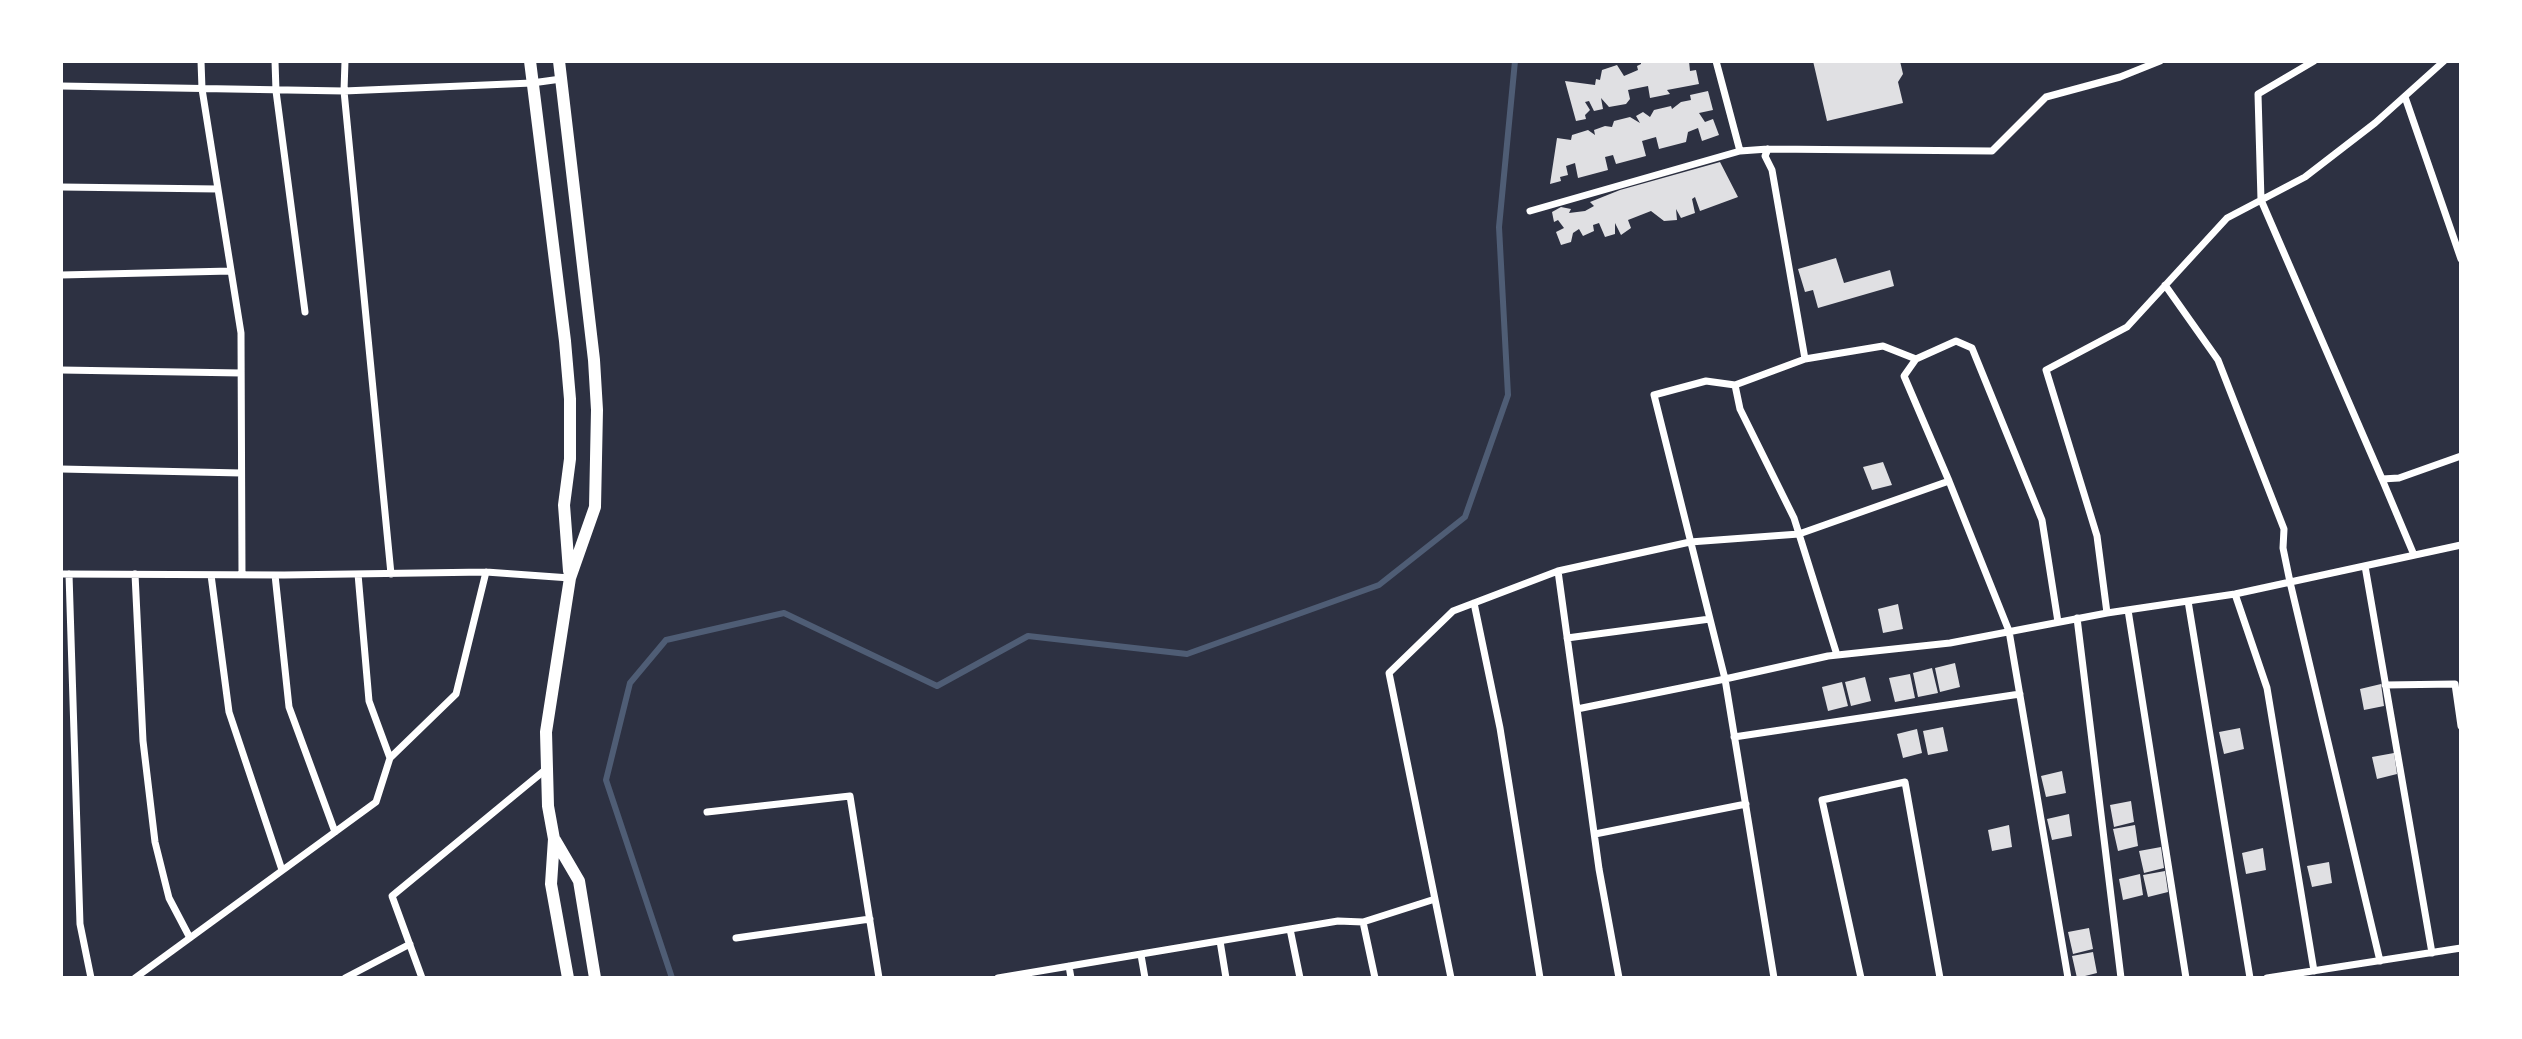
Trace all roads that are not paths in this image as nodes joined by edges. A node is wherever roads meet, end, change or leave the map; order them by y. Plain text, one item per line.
1 (201, 61) edge
2 (275, 61) edge
3 (345, 61) edge
4 (530, 61) edge
5 (559, 61) edge
6 (1716, 61) edge
7 (2160, 61) edge
8 (2314, 61) edge
9 (2444, 61) edge
10 (561, 79) junction
11 (532, 83) junction
12 (61, 86) edge
13 (202, 89) junction
14 (276, 91) junction
15 (344, 91) junction
16 (2404, 97) junction
17 (1768, 149) junction
18 (1740, 151) junction
19 (61, 187) edge
20 (218, 189) junction
21 (2261, 200) junction
22 (1530, 211) dead end
23 (2461, 259) edge
24 (231, 271) junction
25 (61, 275) edge
26 (2165, 285) junction
27 (305, 312) dead end
28 (1805, 359) junction
29 (1916, 359) junction
30 (61, 370) edge
31 (241, 373) junction
32 (1735, 385) junction
33 (2461, 456) edge
34 (61, 469) edge
35 (241, 473) junction
36 (2382, 479) junction
37 (1949, 481) junction
38 (1799, 534) junction
39 (1690, 541) junction
40 (2461, 545) edge
41 (2414, 555) junction
42 (2365, 566) junction
43 (1558, 571) junction
44 (486, 572) junction
45 (65, 574) edge
46 (358, 574) junction
47 (391, 574) junction
48 (135, 575) junction
49 (211, 575) junction
50 (242, 575) junction
51 (275, 575) junction
52 (570, 578) junction
53 (2290, 582) junction
54 (2235, 594) junction
55 (2188, 601) junction
56 (1474, 603) junction
57 (2128, 610) junction
58 (2107, 613) junction
59 (2077, 618) junction
60 (1710, 619) junction
61 (2058, 622) junction
62 (2009, 631) junction
63 (1567, 638) junction
64 (1837, 655) junction
65 (1725, 680) junction
66 (2458, 684) edge
67 (2385, 685) junction
68 (2020, 694) junction
69 (1577, 709) junction
70 (2461, 726) edge
71 (1734, 737) junction
72 (390, 758) junction
73 (545, 770) junction
74 (1746, 804) junction
75 (707, 812) dead end
76 (335, 832) junction
77 (1595, 834) junction
78 (554, 839) junction
79 (282, 870) junction
80 (1435, 899) junction
81 (870, 919) junction
82 (1363, 922) junction
83 (1290, 929) junction
84 (190, 937) junction
85 (736, 938) dead end
86 (1220, 941) junction
87 (410, 944) junction
88 (2461, 948) edge
89 (2432, 953) junction
90 (1141, 955) junction
91 (2380, 961) junction
92 (1069, 966) junction
93 (2314, 971) junction
94 (91, 978) edge
95 (135, 978) edge
96 (345, 978) edge
97 (422, 978) edge
98 (568, 978) edge
99 (595, 978) edge
100 (879, 978) edge
101 (998, 978) edge
102 (1071, 978) edge
103 (1145, 978) edge
104 (1226, 978) edge
105 (1300, 978) edge
106 (1375, 978) edge
107 (1451, 978) edge
108 (1540, 978) edge
109 (1619, 978) edge
110 (1773, 978) edge
111 (1861, 978) edge
112 (1940, 978) edge
113 (2068, 978) edge
114 (2121, 978) edge
115 (2186, 978) edge
116 (2249, 978) edge
117 (2267, 978) edge

1 - 13 street
2 - 14 street
3 - 15 street
4 - 11 street
5 - 10 street
6 - 18 street
7 - 17 street
8 - 21 street
9 - 16 street
10 - 11 street
10 - 52 street
11 - 15 street
11 - 52 street
12 - 13 street
13 - 14 street
13 - 20 street
14 - 15 street
14 - 27 street
15 - 47 street
16 - 21 street
16 - 23 street
17 - 18 street
17 - 28 street
18 - 22 street
19 - 20 street
20 - 24 street
21 - 26 street
21 - 36 street
24 - 25 street
24 - 31 street
26 - 53 street
26 - 58 street
28 - 29 street
28 - 32 street
29 - 37 street
29 - 61 street
30 - 31 street
31 - 35 street
32 - 38 street
32 - 39 street
33 - 36 street
34 - 35 street
35 - 50 street
36 - 41 street
37 - 38 street
37 - 62 street
38 - 39 street
38 - 64 street
39 - 43 street
39 - 60 street
40 - 41 street
41 - 42 street
42 - 53 street
42 - 67 street
43 - 56 street
43 - 63 street
44 - 47 street
44 - 52 street
44 - 72 street
45 - 48 street
45 - 94 street
46 - 47 street
46 - 51 street
46 - 72 street
48 - 49 street
48 - 84 street
49 - 50 street
49 - 79 street
50 - 51 street
51 - 76 street
52 - 73 street
53 - 54 street
53 - 91 street
54 - 55 street
54 - 93 street
55 - 57 street
55 - 116 street
56 - 80 street
56 - 108 street
57 - 58 street
57 - 115 street
58 - 59 street
59 - 61 street
59 - 114 street
60 - 63 street
60 - 65 street
61 - 62 street
62 - 64 street
62 - 68 street
63 - 69 street
64 - 65 street
65 - 69 street
65 - 71 street
66 - 67 street
66 - 70 street
67 - 89 street
68 - 71 street
68 - 113 street
69 - 77 street
71 - 74 street
72 - 76 street
73 - 78 street
73 - 87 street
74 - 77 street
74 - 110 street
75 - 81 street
76 - 79 street
77 - 109 street
78 - 98 street
78 - 99 street
79 - 84 street
80 - 82 street
80 - 107 street
81 - 85 street
81 - 100 street
82 - 83 street
82 - 106 street
83 - 86 street
83 - 105 street
84 - 95 street
86 - 90 street
86 - 104 street
87 - 96 street
87 - 97 street
88 - 89 street
89 - 91 street
90 - 92 street
90 - 103 street
91 - 93 street
92 - 101 street
92 - 102 street
93 - 117 street
111 - 112 street

